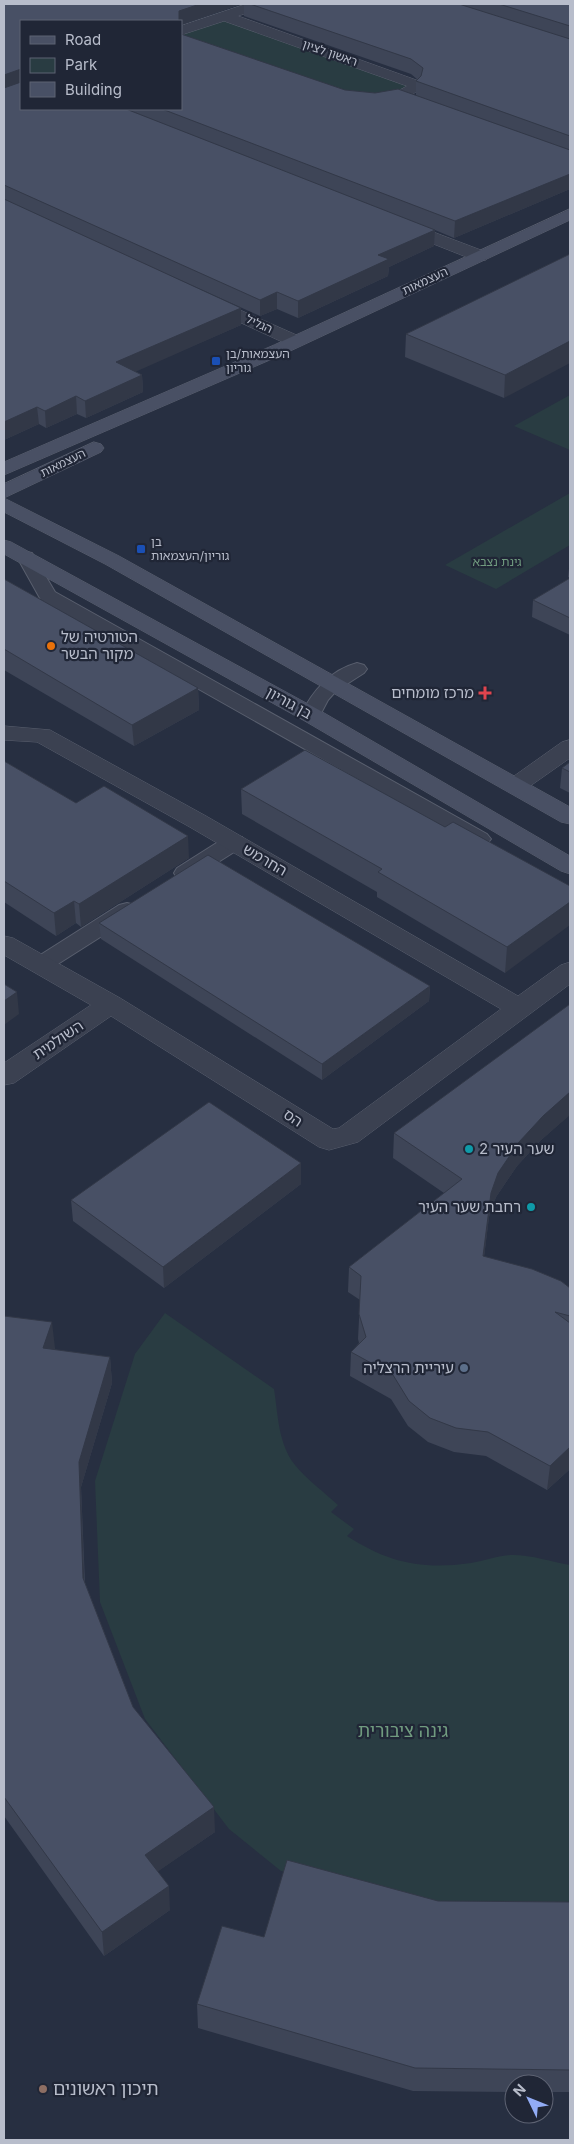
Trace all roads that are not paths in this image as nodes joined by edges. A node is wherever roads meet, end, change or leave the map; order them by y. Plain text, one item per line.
1 (259, 4) edge
2 (224, 16) junction
3 (182, 31) edge
4 (398, 97) junction
5 (359, 101) edge
6 (416, 104) edge
7 (570, 214) edge
8 (380, 216) edge
9 (480, 256) junction
10 (189, 292) edge
11 (288, 345) junction
12 (4, 468) edge
13 (4, 492) edge
14 (4, 504) edge
15 (4, 546) edge
16 (26, 557) junction
17 (307, 670) junction
18 (332, 684) junction
19 (311, 715) junction
20 (4, 733) edge
21 (570, 747) edge
22 (515, 786) junction
23 (570, 816) edge
24 (234, 842) junction
25 (501, 850) edge
26 (570, 866) edge
27 (167, 885) edge
28 (142, 901) edge
29 (4, 944) edge
30 (42, 964) junction
31 (570, 971) edge
32 (111, 1004) junction
33 (519, 1008) junction
34 (4, 1076) edge

1 - 2 street
2 - 3 street
2 - 4 street, ראשון לציון
4 - 5 street
4 - 6 street
7 - 9 street, העצמאות
8 - 9 street
9 - 11 street, העצמאות
10 - 11 street, הגליל
11 - 12 street, העצמאות
11 - 13 street, העצמאות
14 - 17 street
15 - 16 street, בן גוריון
16 - 19 street, בן גוריון
16 - 25 lane
17 - 18 street
17 - 18 lane
18 - 19 lane
18 - 22 street
19 - 26 street, בן גוריון
20 - 24 street, החרמש
21 - 22 street
22 - 23 street
24 - 27 lane
24 - 33 street, החרמש
28 - 30 lane
29 - 30 street, הס
30 - 32 street, הס
31 - 33 street, הס
32 - 33 street, הס
32 - 34 street, השולמית

